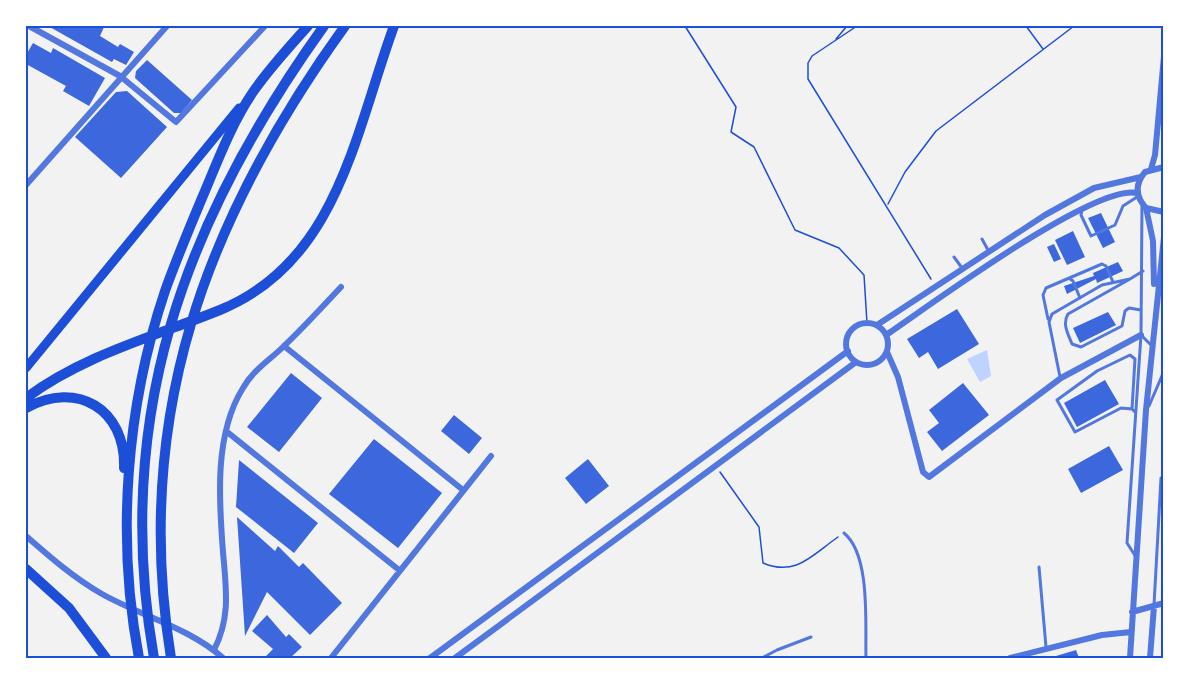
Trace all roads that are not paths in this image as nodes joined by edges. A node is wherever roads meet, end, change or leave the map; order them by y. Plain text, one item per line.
1 (29, 26) edge
2 (167, 26) edge
3 (265, 26) edge
4 (308, 26) edge
5 (324, 26) edge
6 (345, 26) edge
7 (394, 26) edge
8 (1164, 56) edge
9 (120, 76) junction
10 (252, 92) junction
11 (1164, 167) edge
12 (1151, 169) junction
13 (1141, 177) junction
14 (26, 185) edge
15 (1138, 194) junction
16 (1144, 205) junction
17 (1082, 210) junction
18 (1164, 212) edge
19 (1164, 237) edge
20 (982, 239) dead end
21 (988, 250) junction
22 (954, 257) dead end
23 (962, 268) junction
24 (1143, 270) junction
25 (1067, 279) junction
26 (1130, 279) junction
27 (1113, 282) junction
28 (341, 287) dead end
29 (1080, 298) junction
30 (1155, 309) junction
31 (1142, 310) junction
32 (1049, 322) junction
33 (877, 325) junction
34 (886, 335) junction
35 (1141, 335) junction
36 (284, 346) junction
37 (1152, 346) junction
38 (848, 351) junction
39 (887, 352) junction
40 (856, 362) junction
41 (26, 368) edge
42 (1164, 371) edge
43 (1060, 378) junction
44 (26, 398) edge
45 (26, 408) edge
46 (1146, 410) junction
47 (1134, 411) junction
48 (226, 431) junction
49 (491, 456) dead end
50 (1161, 478) dead end
51 (463, 490) junction
52 (844, 533) road end
53 (26, 536) edge
54 (126, 552) junction
55 (1136, 558) junction
56 (1039, 567) dead end
57 (26, 569) edge
58 (399, 570) junction
59 (1164, 603) edge
60 (1154, 606) junction
61 (1132, 612) junction
62 (1131, 632) junction
63 (811, 636) dead end
64 (1046, 649) junction
65 (214, 650) junction
66 (106, 658) edge
67 (139, 658) edge
68 (154, 658) edge
69 (171, 658) edge
70 (223, 658) edge
71 (331, 658) edge
72 (430, 658) edge
73 (455, 658) edge
74 (762, 658) edge
75 (866, 658) edge
76 (1010, 658) edge
77 (1130, 658) edge
78 (1150, 658) edge

1 - 9 street
2 - 9 street
3 - 9 street
4 - 10 highway
5 - 68 highway
6 - 69 highway
7 - 44 highway
8 - 12 street
9 - 14 street
10 - 41 main road
10 - 54 highway
11 - 12 street
12 - 13 street
13 - 15 street
13 - 21 street
15 - 16 street
15 - 17 street
15 - 17 lane
16 - 18 street
16 - 24 lane
16 - 30 street
17 - 34 street
19 - 30 street
20 - 21 lane
21 - 23 street
22 - 23 lane
23 - 33 street
24 - 26 lane
24 - 31 lane
25 - 27 lane
25 - 29 lane
25 - 32 lane
26 - 27 lane
26 - 31 lane
27 - 29 lane
28 - 36 street
29 - 32 lane
30 - 37 street
31 - 35 lane
32 - 43 lane
33 - 34 street
33 - 38 street
34 - 39 street
35 - 37 lane
35 - 43 street
35 - 47 lane
36 - 48 street
36 - 51 street
37 - 46 street
38 - 40 street
38 - 72 street
39 - 40 street
39 - 43 street
40 - 73 street
42 - 46 lane
45 - 54 highway
46 - 55 street
47 - 47 lane
47 - 55 lane
48 - 58 street
48 - 65 street
49 - 51 street
50 - 60 lane
51 - 58 street
52 - 75 lane
53 - 65 street
54 - 67 highway
55 - 61 street
56 - 64 lane
57 - 66 highway
58 - 71 street
59 - 60 street
60 - 61 street
60 - 78 street
61 - 62 street
62 - 64 street
62 - 77 street
63 - 74 lane
64 - 76 street
65 - 70 street

